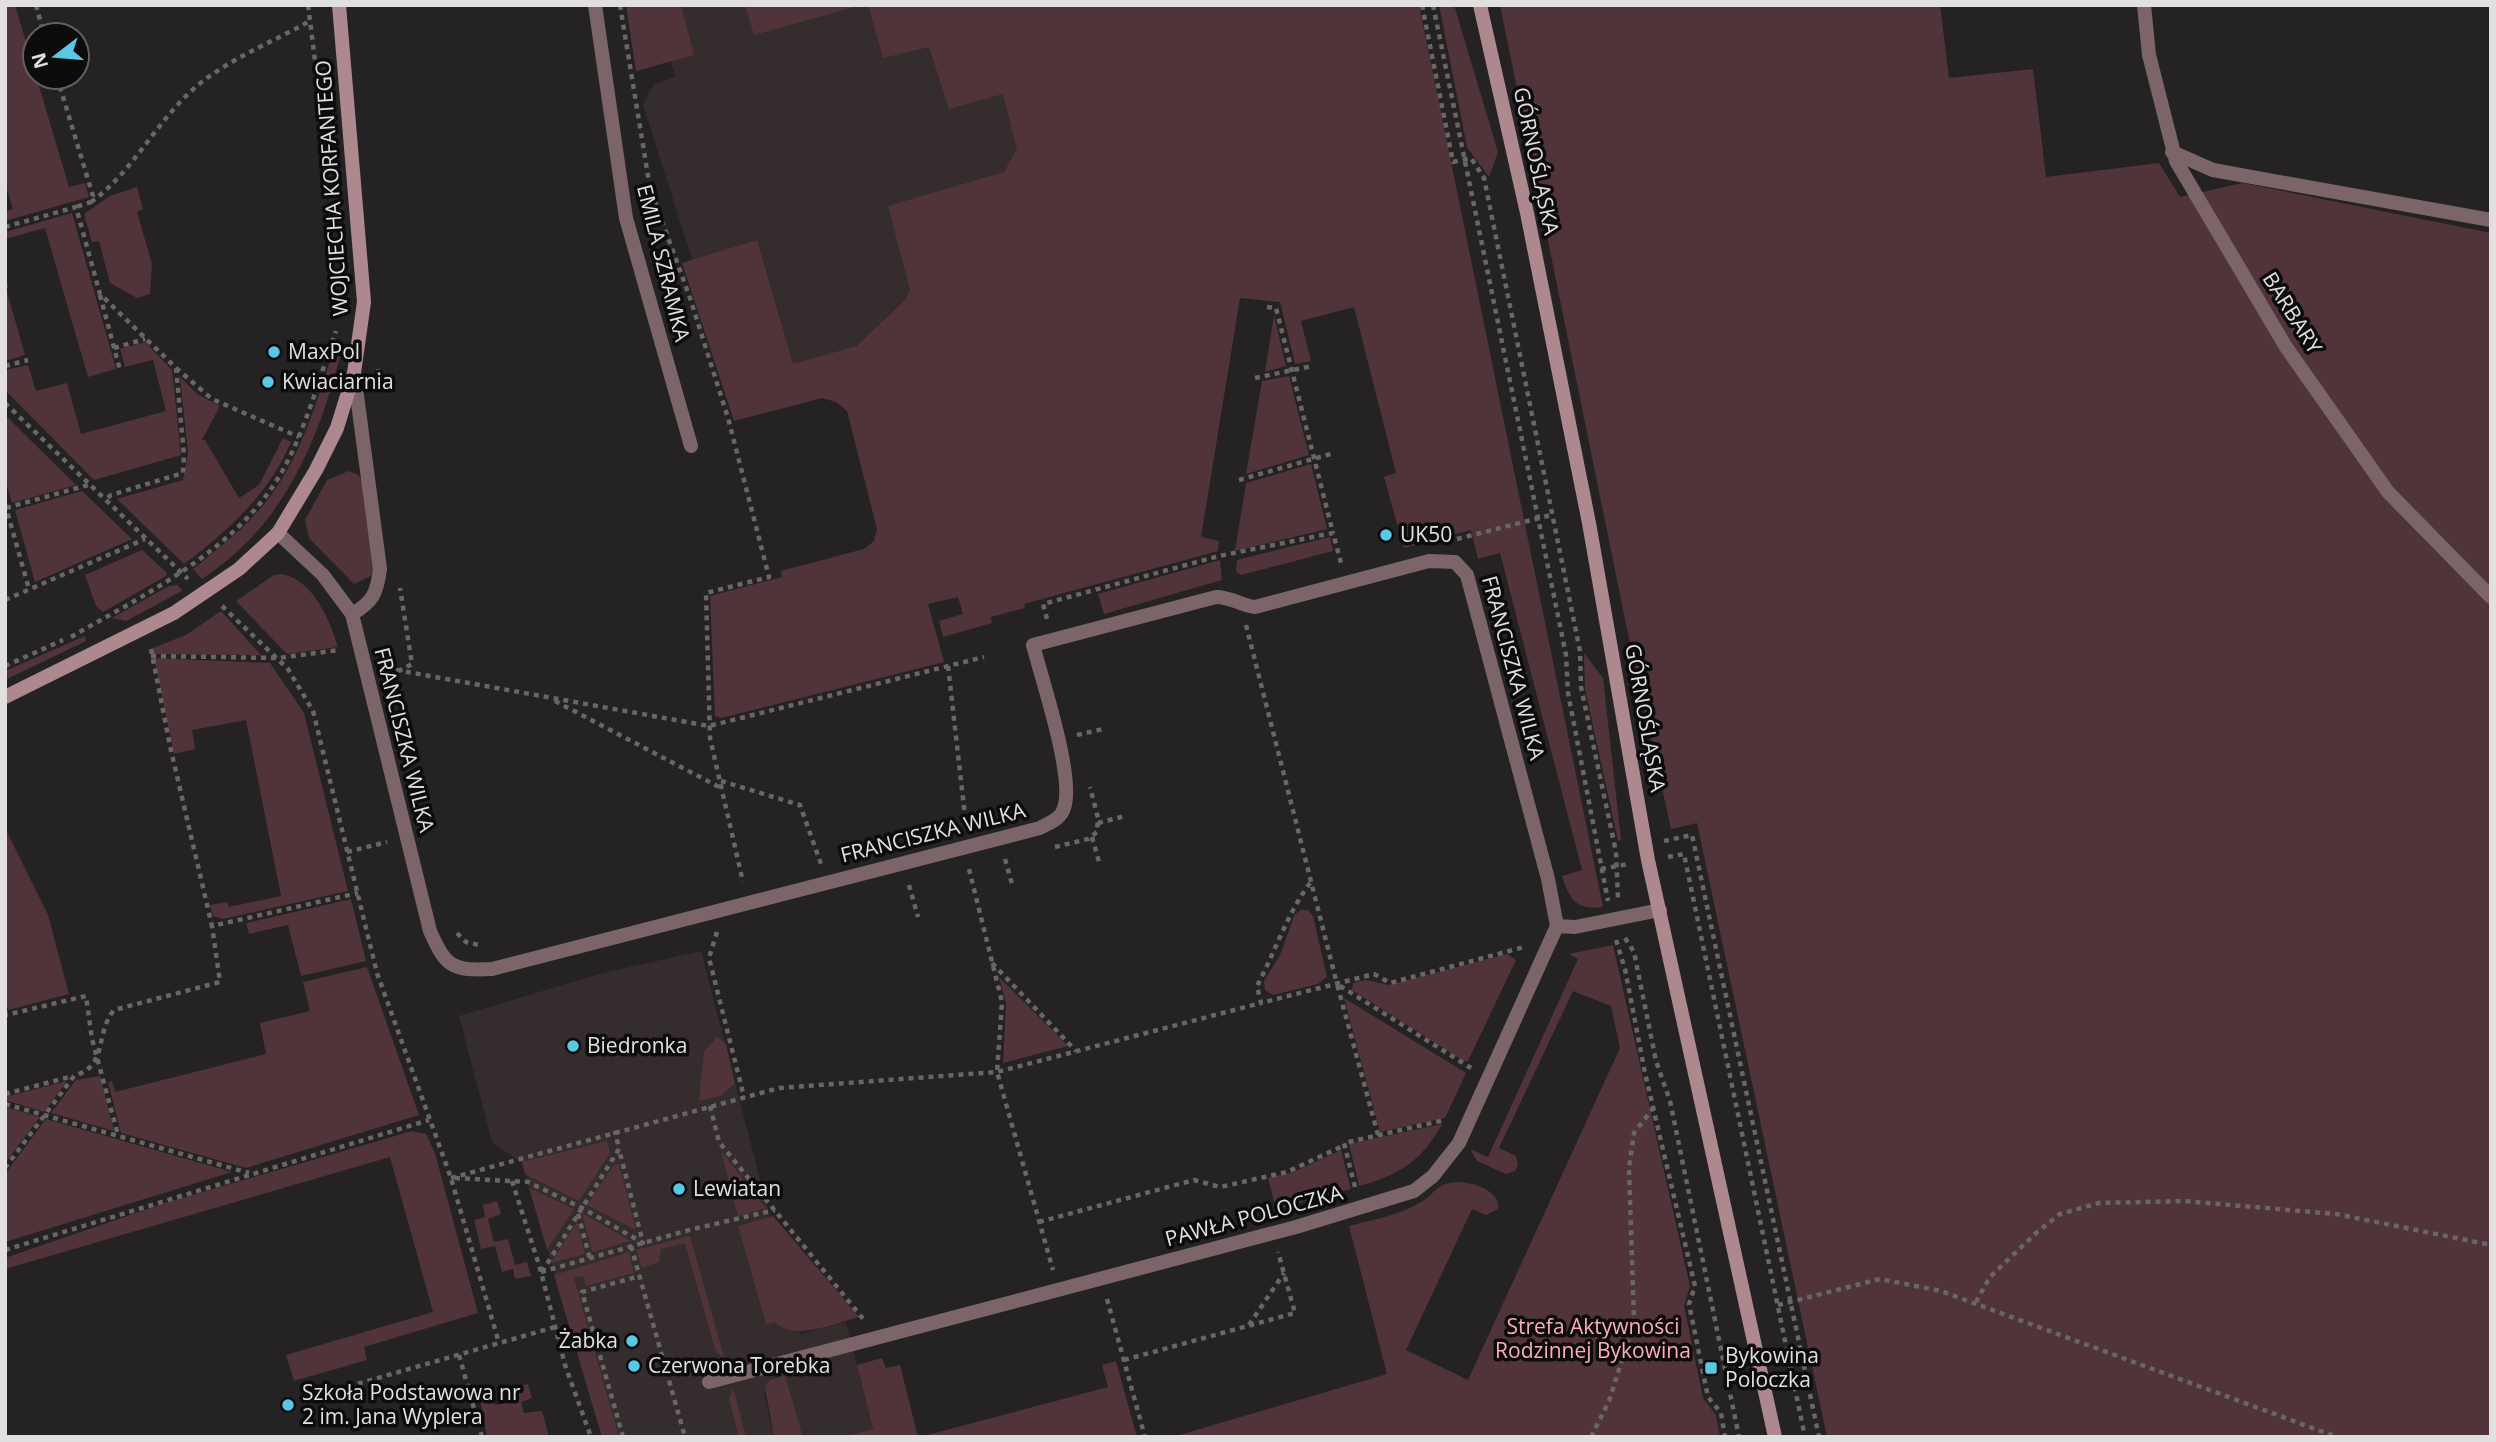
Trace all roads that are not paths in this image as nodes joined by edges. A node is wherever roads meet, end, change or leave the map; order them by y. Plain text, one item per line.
1 (339, 5) edge
2 (595, 5) edge
3 (1480, 5) edge
4 (2144, 5) edge
5 (2172, 152) junction
6 (2491, 220) edge
7 (354, 373) junction
8 (691, 446) dead end
9 (278, 533) junction
10 (2491, 597) edge
11 (352, 614) junction
12 (5, 697) edge
13 (1660, 910) junction
14 (1557, 926) junction
15 (709, 1382) dead end
16 (1775, 1437) edge

1 - 7 street, WOJCIECHA KORFANTEGO
2 - 8 street, EMILA SZRAMKA
3 - 13 street, GÓRNOŚLĄSKA
4 - 5 street, BARBARY
5 - 6 street
5 - 10 street, BARBARY
7 - 9 street, WOJCIECHA KORFANTEGO
7 - 11 street
9 - 11 street, FRANCISZKA WILKA
9 - 12 street, WOJCIECHA KORFANTEGO
11 - 14 street, FRANCISZKA WILKA
13 - 14 street
13 - 16 street, GÓRNOŚLĄSKA
14 - 15 street, PAWŁA POLOCZKA

